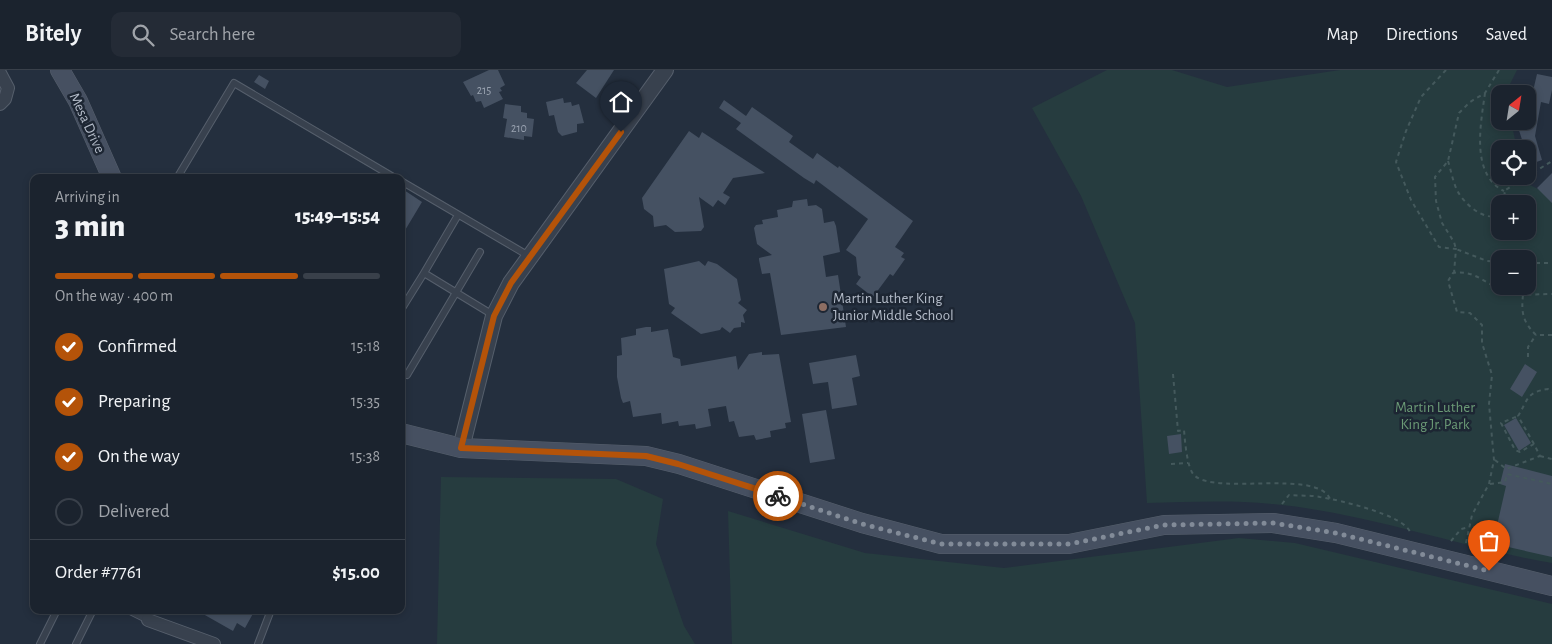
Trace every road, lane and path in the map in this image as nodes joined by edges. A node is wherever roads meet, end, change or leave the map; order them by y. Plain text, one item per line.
1 (60, 70) edge
2 (665, 70) edge
3 (1446, 70) edge
4 (1500, 70) edge
5 (0, 73) edge
6 (1485, 93) junction
7 (0, 104) edge
8 (1448, 161) junction
9 (1552, 161) edge
10 (110, 174) edge
11 (179, 174) edge
12 (387, 174) edge
13 (405, 184) edge
14 (1504, 191) junction
15 (1505, 195) edge
16 (458, 215) junction
17 (1491, 216) edge
18 (1456, 249) junction
19 (480, 252) dead end
20 (530, 257) junction
21 (1491, 261) edge
22 (1536, 263) edge
23 (1552, 263) edge
24 (424, 273) junction
25 (1454, 273) junction
26 (1491, 283) edge
27 (456, 292) junction
28 (1552, 294) edge
29 (1523, 295) edge
30 (1536, 295) edge
31 (405, 304) edge
32 (494, 316) junction
33 (1536, 335) junction
34 (1552, 335) edge
35 (1528, 357) dead end
36 (1173, 374) dead end
37 (405, 375) edge
38 (1552, 392) edge
39 (1518, 416) junction
40 (405, 434) edge
41 (1534, 444) junction
42 (461, 448) junction
43 (1540, 456) junction
44 (1552, 459) edge
45 (1494, 460) junction
46 (1188, 463) junction
47 (1172, 464) dead end
48 (1506, 469) junction
49 (1507, 474) junction
50 (1489, 484) junction
51 (1552, 484) edge
52 (1330, 499) junction
53 (1282, 504) dead end
54 (1469, 526) junction
55 (1410, 532) dead end
56 (1451, 541) dead end
57 (1466, 543) dead end
58 (1552, 586) edge
59 (54, 614) edge
60 (91, 614) edge
61 (136, 614) edge
62 (269, 614) edge
63 (148, 620) joint
64 (40, 644) edge
65 (76, 644) edge
66 (214, 644) edge
67 (258, 644) edge

1 - 10 main road, Mesa Drive
2 - 20 street
3 - 18 path
4 - 6 path
5 - 7 street
6 - 8 path
6 - 14 path
8 - 17 path
8 - 18 path
9 - 14 path
11 - 12 lane
13 - 16 lane
14 - 15 path
16 - 20 lane
16 - 24 lane
18 - 21 path
18 - 25 path
19 - 27 lane
20 - 32 street
22 - 23 path
24 - 27 lane
24 - 31 lane
25 - 26 path
25 - 45 path
27 - 32 lane
27 - 37 lane
28 - 30 path
29 - 33 path
32 - 42 street
33 - 34 path
33 - 35 path
36 - 46 path
38 - 39 path
39 - 41 path
39 - 41 path
40 - 42 main road
41 - 43 path
42 - 58 main road
43 - 44 path
43 - 48 path
45 - 48 path
45 - 50 path
46 - 47 path
46 - 52 path
48 - 49 path
49 - 50 path
49 - 51 path
50 - 54 path
52 - 53 path
52 - 55 path
54 - 56 path
54 - 57 path
59 - 64 lane
60 - 65 lane
61 - 63 lane
62 - 67 lane
63 - 66 street

